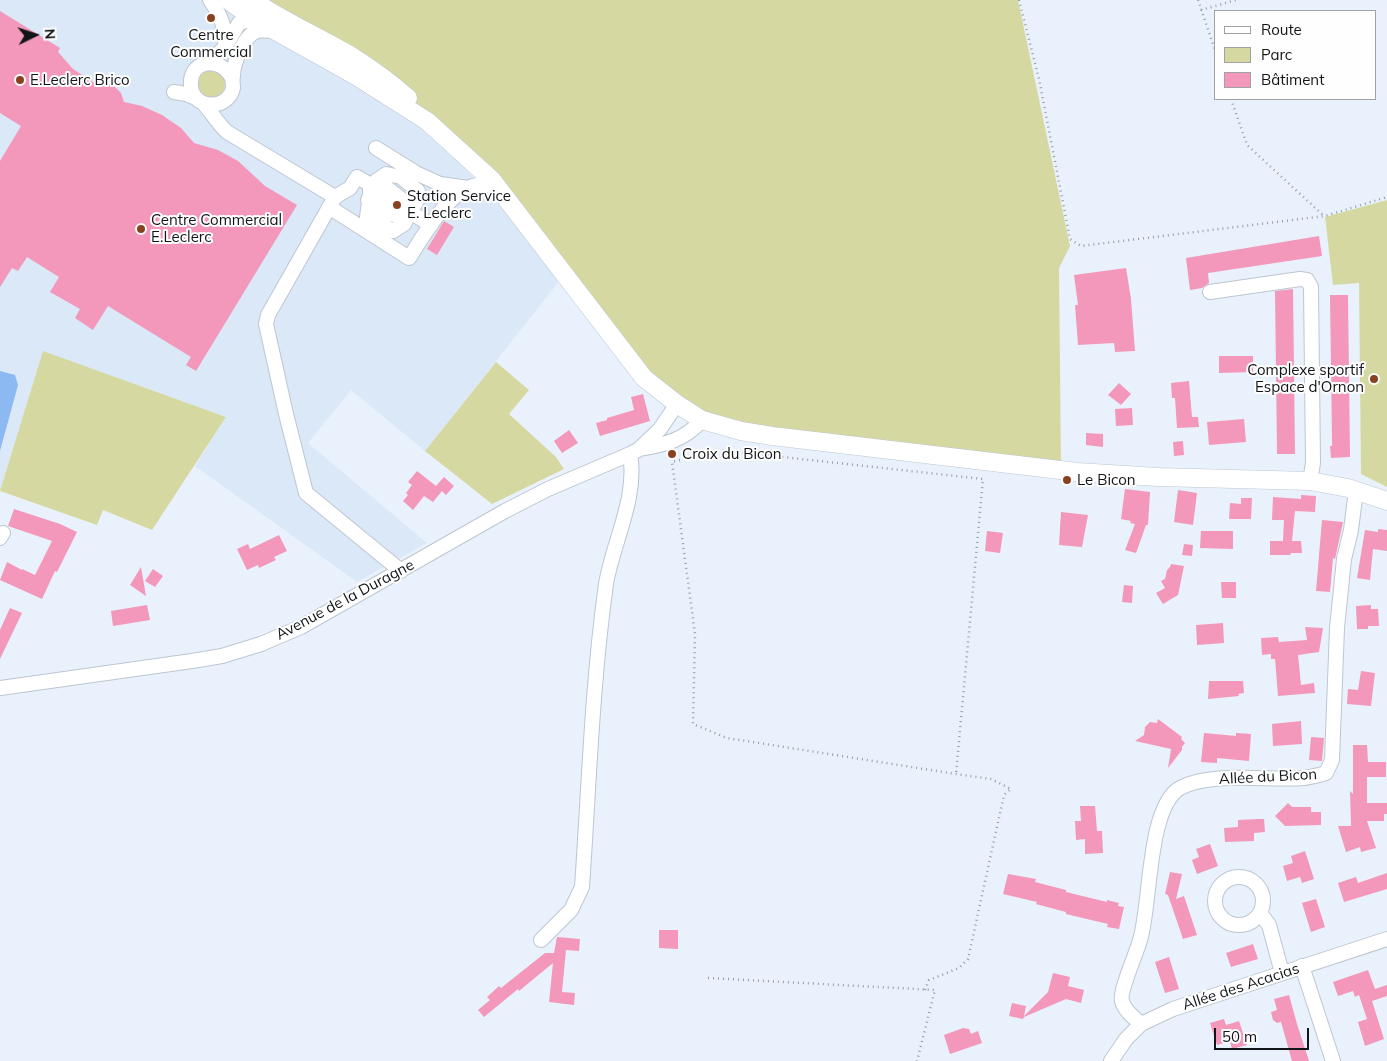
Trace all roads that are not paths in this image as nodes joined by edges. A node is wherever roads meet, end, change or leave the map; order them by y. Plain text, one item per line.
1 (210, 0) edge
2 (228, 0) edge
3 (254, 13) edge
4 (225, 47) junction
5 (209, 63) junction
6 (232, 78) junction
7 (200, 101) junction
8 (223, 102) junction
9 (227, 132) junction
10 (376, 148) dead end
11 (487, 175) junction
12 (468, 188) junction
13 (499, 189) junction
14 (373, 190) junction
15 (332, 202) junction
16 (409, 214) junction
17 (431, 225) junction
18 (1210, 292) dead end
19 (677, 404) junction
20 (702, 420) junction
21 (634, 452) junction
22 (1310, 481) junction
23 (1356, 490) junction
24 (1387, 501) edge
25 (400, 571) junction
26 (0, 688) edge
27 (1260, 913) dead end
28 (1387, 938) edge
29 (541, 940) dead end
30 (1302, 966) junction
31 (1282, 973) junction
32 (1141, 1024) junction
33 (1111, 1061) edge
34 (1333, 1061) edge

1 - 4 street
2 - 3 main road
3 - 4 street
3 - 6 street
3 - 11 main road
3 - 11 main road
4 - 5 street
5 - 6 street
5 - 7 street
6 - 8 street
7 - 8 street
7 - 9 street
8 - 9 street
9 - 15 street
10 - 12 street
11 - 13 main road
12 - 13 street
12 - 17 street
13 - 19 main road
14 - 15 street
14 - 16 street
14 - 16 street
15 - 17 street
15 - 25 street
16 - 17 street
18 - 22 street
19 - 20 main road
19 - 21 street, Avenue de la Duragne
20 - 21 street, Avenue de la Duragne
20 - 22 main road
21 - 25 street, Avenue de la Duragne
21 - 29 street
22 - 23 main road
23 - 24 main road
23 - 32 street, Allée du Bicon
25 - 26 street, Avenue de la Duragne
27 - 31 street
28 - 30 street, Allée des Acacias
30 - 31 street, Allée des Acacias
30 - 34 street
31 - 32 street, Allée des Acacias
32 - 33 street, Allée des Acacias

